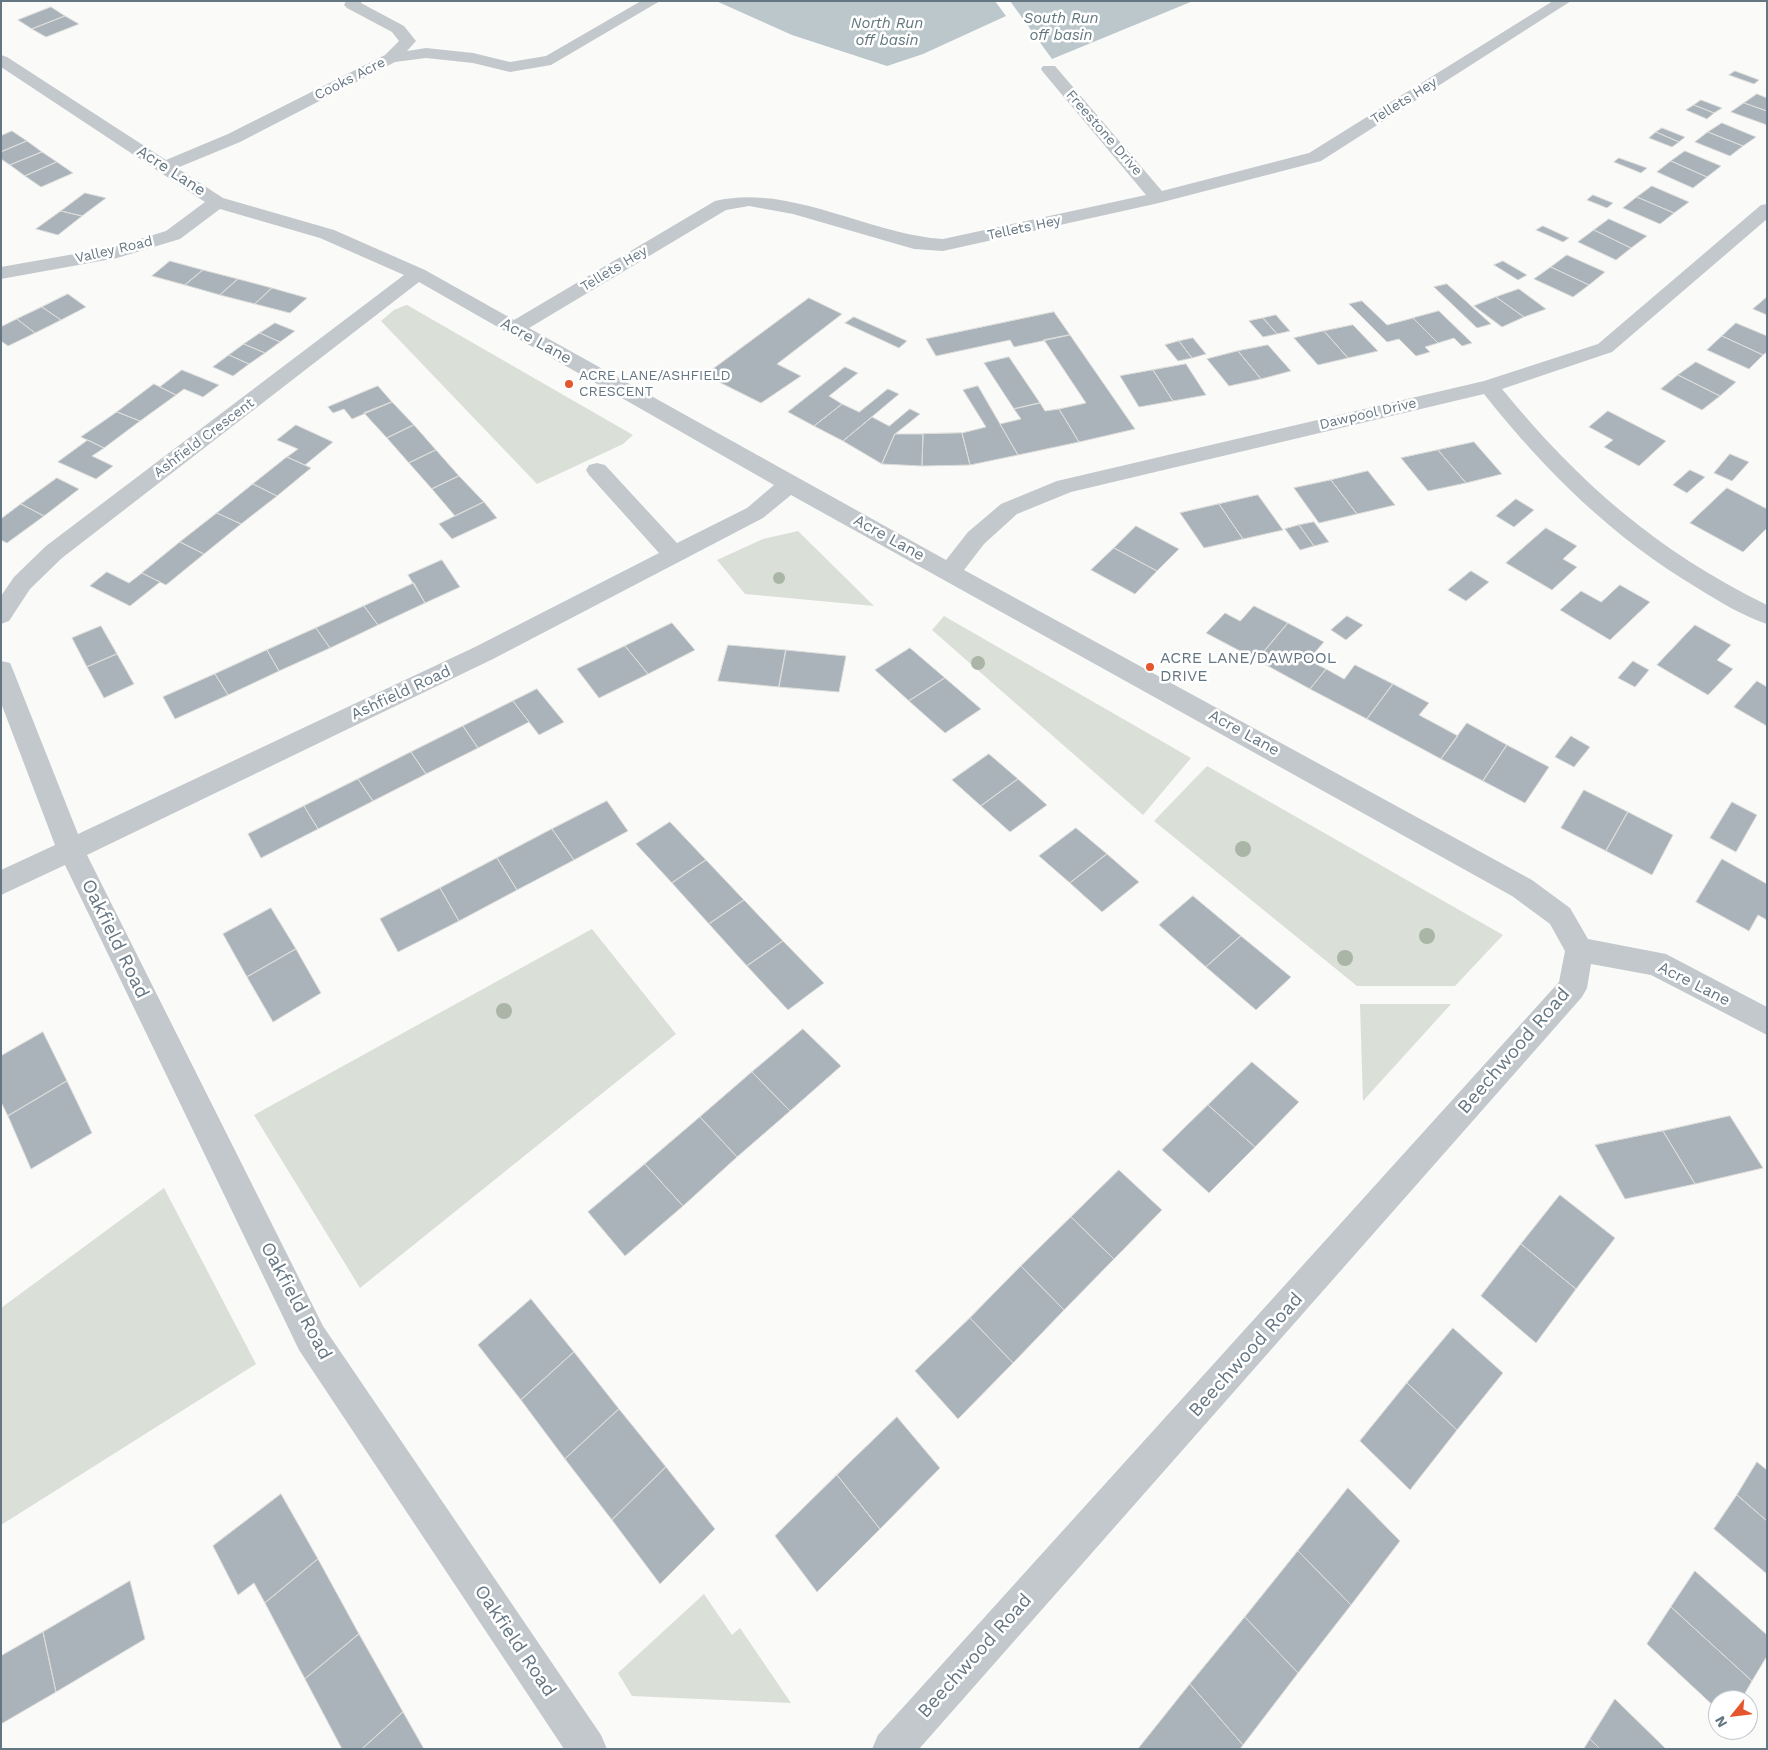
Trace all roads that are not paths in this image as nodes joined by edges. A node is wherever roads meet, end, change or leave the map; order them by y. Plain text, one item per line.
1 (354, 1) edge
2 (653, 1) edge
3 (1564, 1) edge
4 (390, 58) junction
5 (1, 60) edge
6 (1049, 69) dead end
7 (164, 167) junction
8 (1159, 198) junction
9 (217, 202) junction
10 (1767, 210) edge
11 (1, 273) edge
12 (418, 274) junction
13 (513, 329) junction
14 (1489, 386) junction
15 (597, 470) dead end
16 (790, 484) junction
17 (674, 555) junction
18 (950, 571) junction
19 (1, 615) edge
20 (1767, 615) edge
21 (1, 670) edge
22 (71, 850) junction
23 (1, 883) edge
24 (1579, 950) junction
25 (1767, 1022) edge
26 (586, 1749) edge
27 (892, 1749) edge

1 - 4 street
2 - 4 street, Cooks Acre
3 - 8 street, Tellets Hey
4 - 7 street, Cooks Acre
5 - 7 street, Acre Lane
6 - 8 street, Freestone Drive
7 - 9 street, Acre Lane
8 - 13 street, Tellets Hey
9 - 11 street, Valley Road
9 - 12 street, Acre Lane
10 - 14 street, Dawpool Drive
12 - 13 street, Acre Lane
12 - 19 street, Ashfield Crescent
13 - 16 street, Acre Lane
14 - 18 street, Dawpool Drive
14 - 20 street
15 - 17 street
16 - 17 street, Ashfield Road
16 - 18 street, Acre Lane
17 - 22 street, Ashfield Road
18 - 24 street, Acre Lane
21 - 22 street
22 - 23 street, Ashfield Road
22 - 26 street, Oakfield Road
24 - 25 street, Acre Lane
24 - 27 street, Beechwood Road

